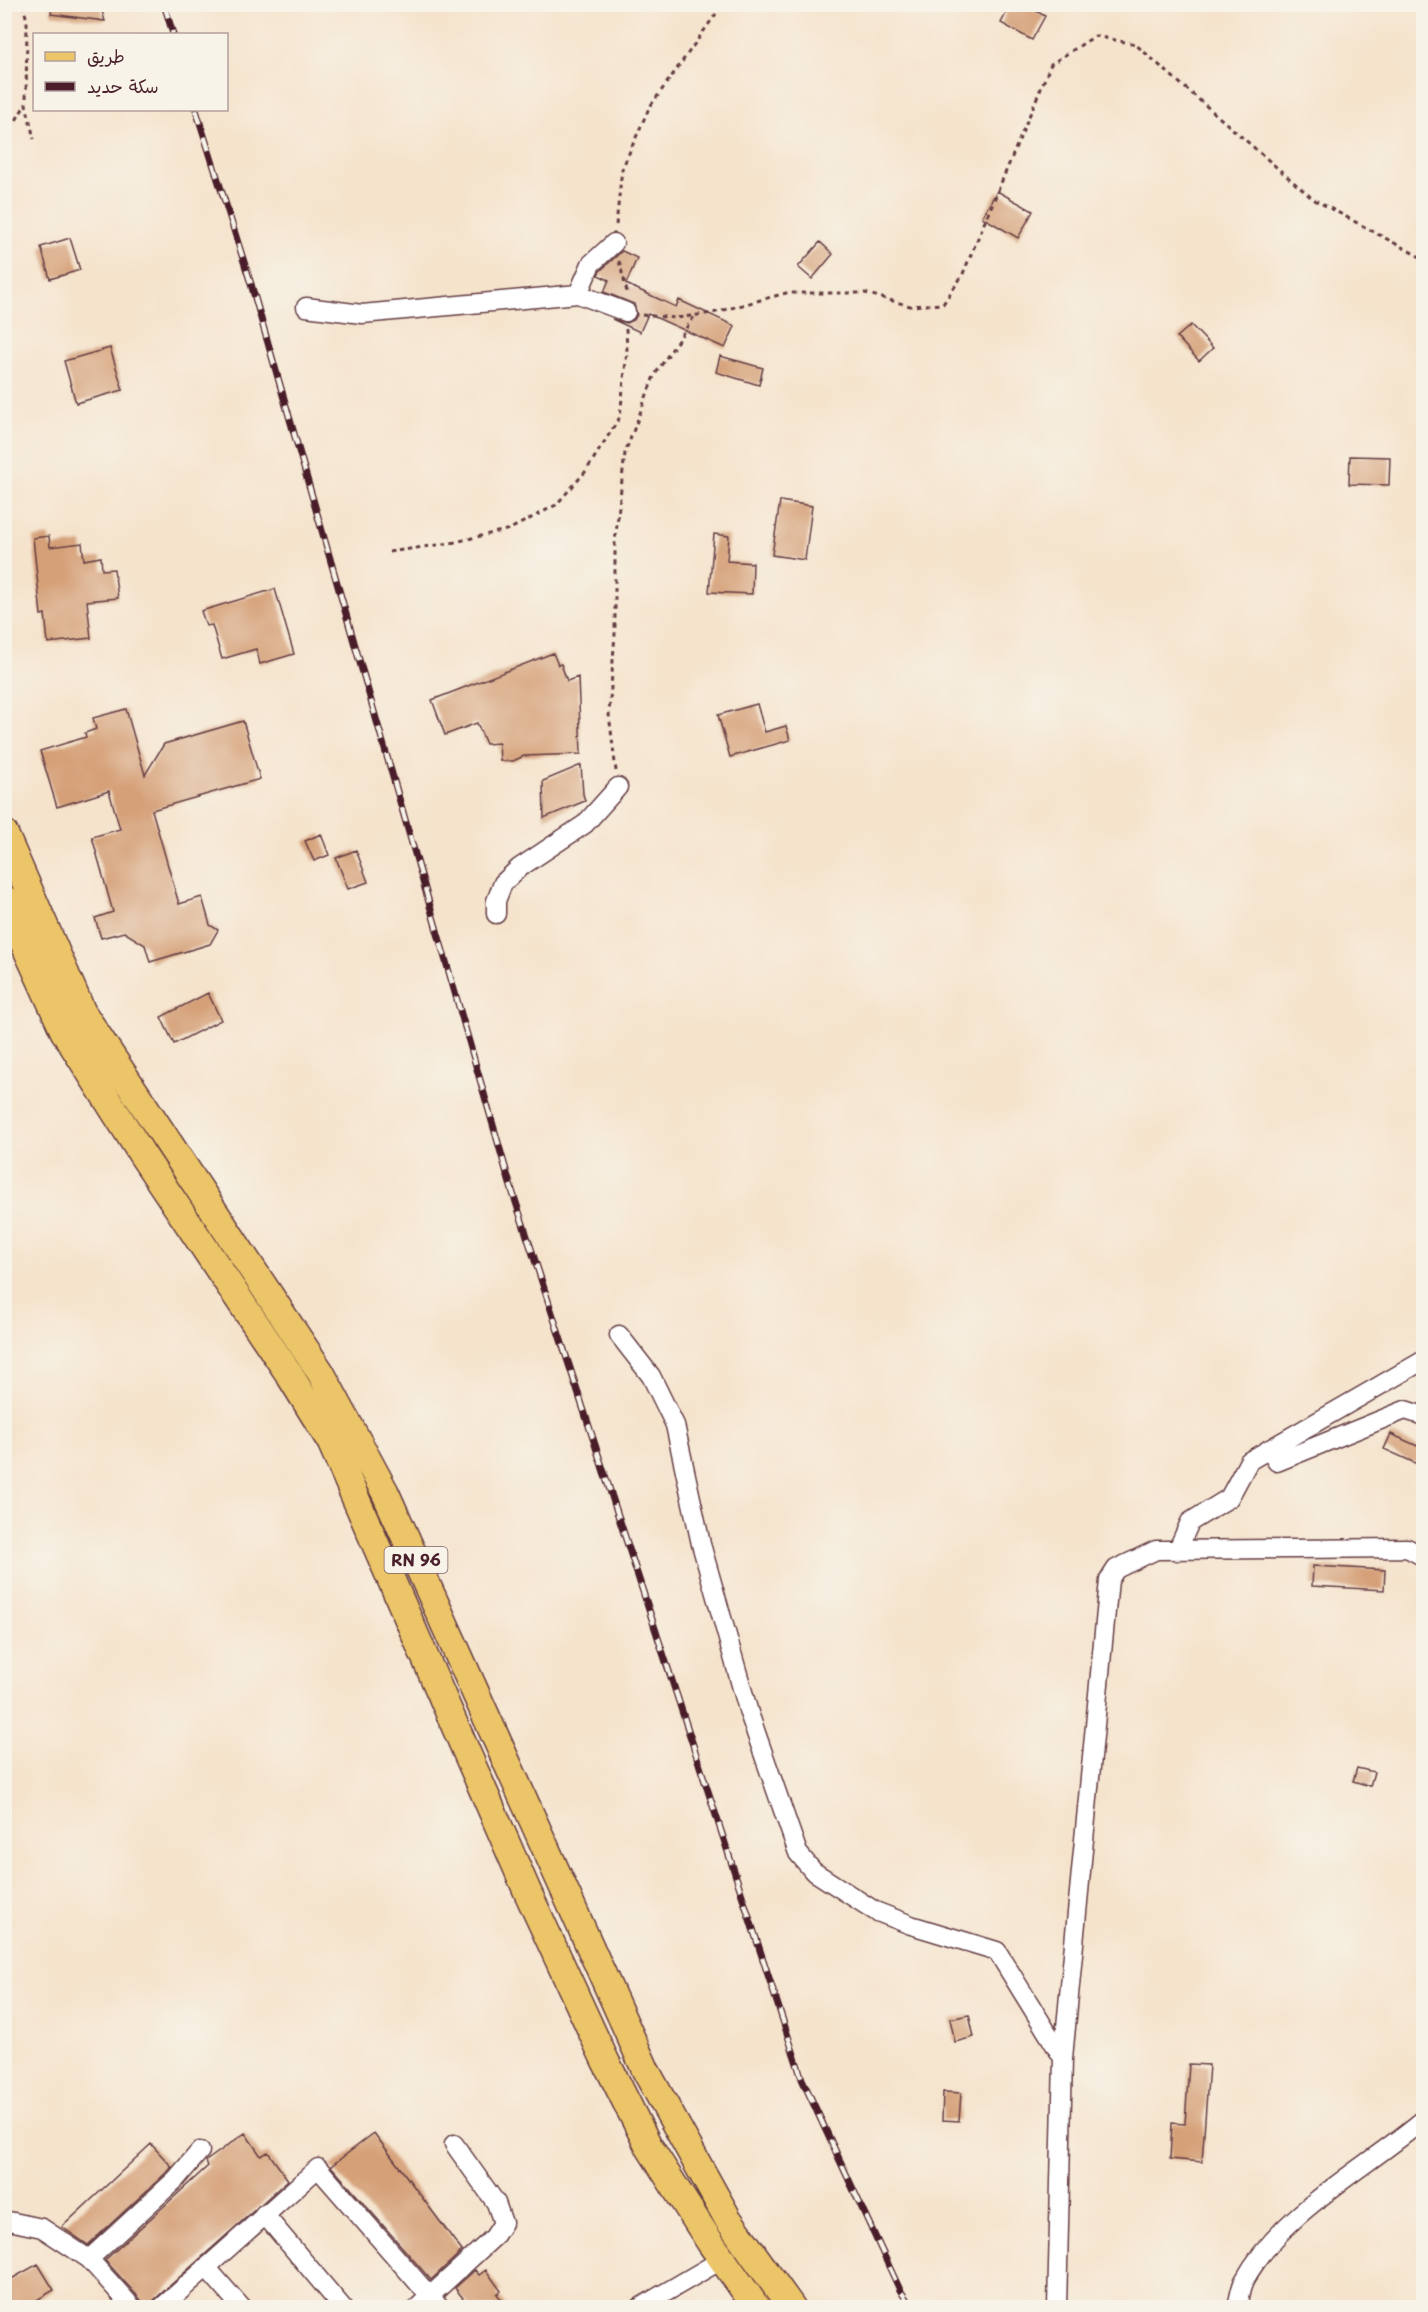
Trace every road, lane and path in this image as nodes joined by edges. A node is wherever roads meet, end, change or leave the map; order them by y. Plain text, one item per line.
1 (23, 4) edge
2 (26, 104) junction
3 (4, 133) edge
4 (34, 139) dead end
5 (614, 243) dead end
6 (1424, 259) edge
7 (578, 294) junction
8 (306, 307) dead end
9 (632, 313) joint
10 (695, 315) junction
11 (618, 787) joint
12 (4, 833) edge
13 (4, 899) edge
14 (496, 914) dead end
15 (619, 1335) dead end
16 (1424, 1360) edge
17 (1424, 1416) edge
18 (1269, 1449) junction
19 (1177, 1551) junction
20 (1424, 1557) edge
21 (1063, 2058) junction
22 (1424, 2120) edge
23 (454, 2144) dead end
24 (200, 2151) dead end
25 (264, 2214) junction
26 (4, 2220) edge
27 (89, 2259) junction
28 (723, 2259) junction
29 (206, 2267) junction
30 (429, 2303) edge
31 (134, 2307) edge
32 (161, 2307) edge
33 (242, 2307) edge
34 (343, 2307) edge
35 (639, 2307) edge
36 (757, 2307) edge
37 (792, 2307) edge
38 (1057, 2307) edge
39 (1237, 2307) edge

1 - 2 path
2 - 3 path
2 - 4 path
5 - 7 street
6 - 10 path
7 - 8 street
7 - 9 street
9 - 10 path
10 - 11 path
11 - 14 street
12 - 37 main road, RN 96
13 - 28 main road, RN 96
15 - 21 street
16 - 18 street
17 - 18 street
18 - 19 street
19 - 20 street
19 - 21 street
21 - 38 street
22 - 39 street
23 - 30 street
24 - 27 street
25 - 29 street
25 - 30 street
25 - 34 street
26 - 27 street
27 - 31 street
28 - 35 street
28 - 36 main road, RN 96
29 - 32 street
29 - 33 street

